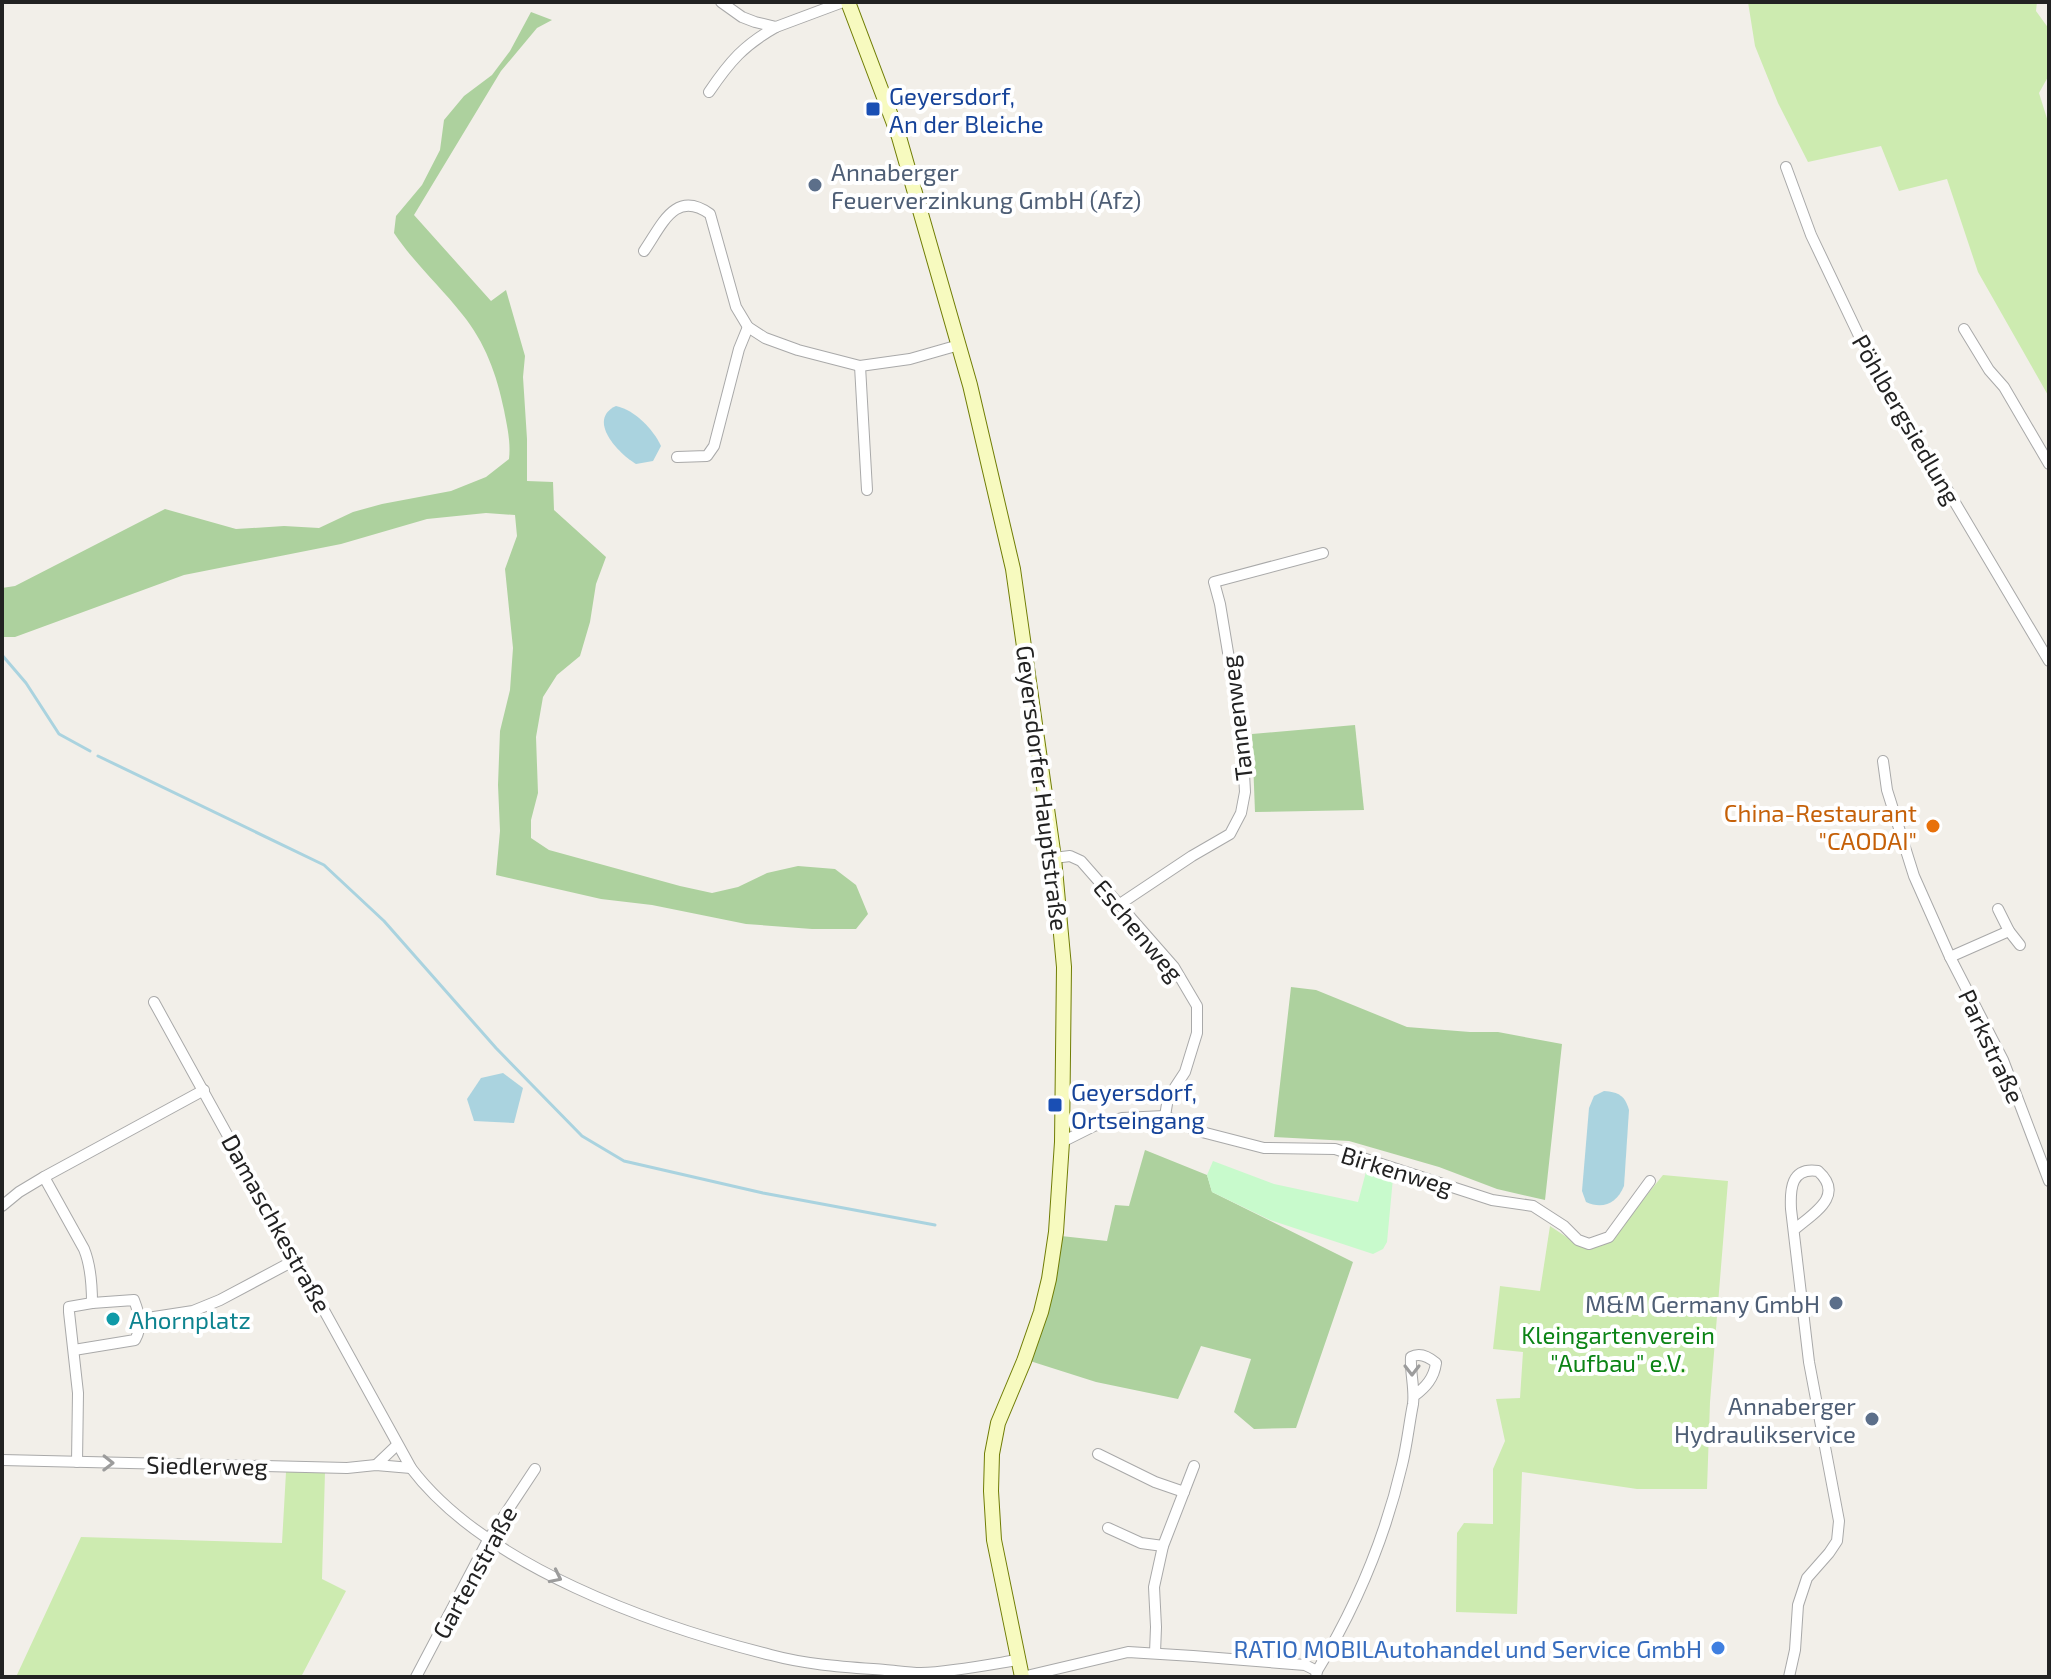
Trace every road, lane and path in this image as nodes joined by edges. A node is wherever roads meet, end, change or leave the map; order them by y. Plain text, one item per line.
1 (721, 2) edge
2 (845, 2) edge
3 (776, 27) junction
4 (709, 92) dead end
5 (1786, 167) dead end
6 (644, 251) dead end
7 (748, 327) junction
8 (1964, 329) dead end
9 (959, 345) junction
10 (860, 366) junction
11 (677, 457) dead end
12 (2049, 464) edge
13 (867, 490) dead end
14 (1323, 553) dead end
15 (2049, 661) edge
16 (1883, 761) dead end
17 (1054, 858) junction
18 (1120, 904) junction
19 (1998, 909) dead end
20 (2009, 931) junction
21 (2020, 945) dead end
22 (1950, 957) junction
23 (154, 1002) dead end
24 (204, 1090) junction
25 (1165, 1116) junction
26 (1062, 1142) junction
27 (44, 1177) junction
28 (1650, 1181) dead end
29 (2049, 1181) edge
30 (2, 1206) edge
31 (1794, 1230) junction
32 (297, 1259) junction
33 (92, 1303) junction
34 (141, 1319) junction
35 (74, 1350) junction
36 (1414, 1396) dead end
37 (397, 1445) junction
38 (1098, 1454) dead end
39 (2, 1460) edge
40 (77, 1462) junction
41 (376, 1465) junction
42 (1194, 1466) dead end
43 (411, 1468) junction
44 (535, 1469) dead end
45 (1184, 1492) junction
46 (1108, 1528) dead end
47 (488, 1540) junction
48 (1163, 1546) junction
49 (1155, 1653) junction
50 (1017, 1660) junction
51 (840, 1672) edge
52 (1316, 1674) edge
53 (416, 1677) edge
54 (1022, 1677) edge
55 (1789, 1677) edge

1 - 3 street
2 - 3 street
2 - 9 main road, Geyersdorfer Hauptstraße
3 - 4 street
5 - 15 street, Pöhlbergsiedlung
6 - 7 street
7 - 10 street
7 - 11 street
8 - 12 street
9 - 10 street
9 - 17 main road, Geyersdorfer Hauptstraße
10 - 13 street
14 - 18 street, Tannenweg
16 - 22 street, Parkstraße
17 - 18 street, Eschenweg
17 - 26 main road, Geyersdorfer Hauptstraße
18 - 25 street, Eschenweg
19 - 20 street
20 - 21 street
20 - 22 street
22 - 29 street, Parkstraße
23 - 24 street, Damaschkestraße
24 - 27 street
24 - 32 street, Damaschkestraße
25 - 26 street, Birkenweg
25 - 28 street, Birkenweg
26 - 50 main road, Geyersdorfer Hauptstraße
27 - 30 street
27 - 33 street
31 - 31 street
31 - 55 street
32 - 34 street
32 - 37 street, Damaschkestraße
33 - 34 street
33 - 35 street
34 - 35 street
35 - 40 street
36 - 52 street
37 - 41 street
37 - 43 street, Damaschkestraße
38 - 45 street
39 - 40 street, Siedlerweg
40 -> 41 street, Siedlerweg
41 - 43 street, Siedlerweg
42 - 45 street
43 - 47 street, Damaschkestraße
44 - 47 street, Gartenstraße
45 - 48 street
46 - 48 street
47 -> 51 street, Damaschkestraße
47 - 53 street, Gartenstraße
48 - 49 street
49 - 52 street
49 - 54 street
50 - 51 street, Damaschkestraße
50 - 54 main road, Geyersdorfer Hauptstraße

